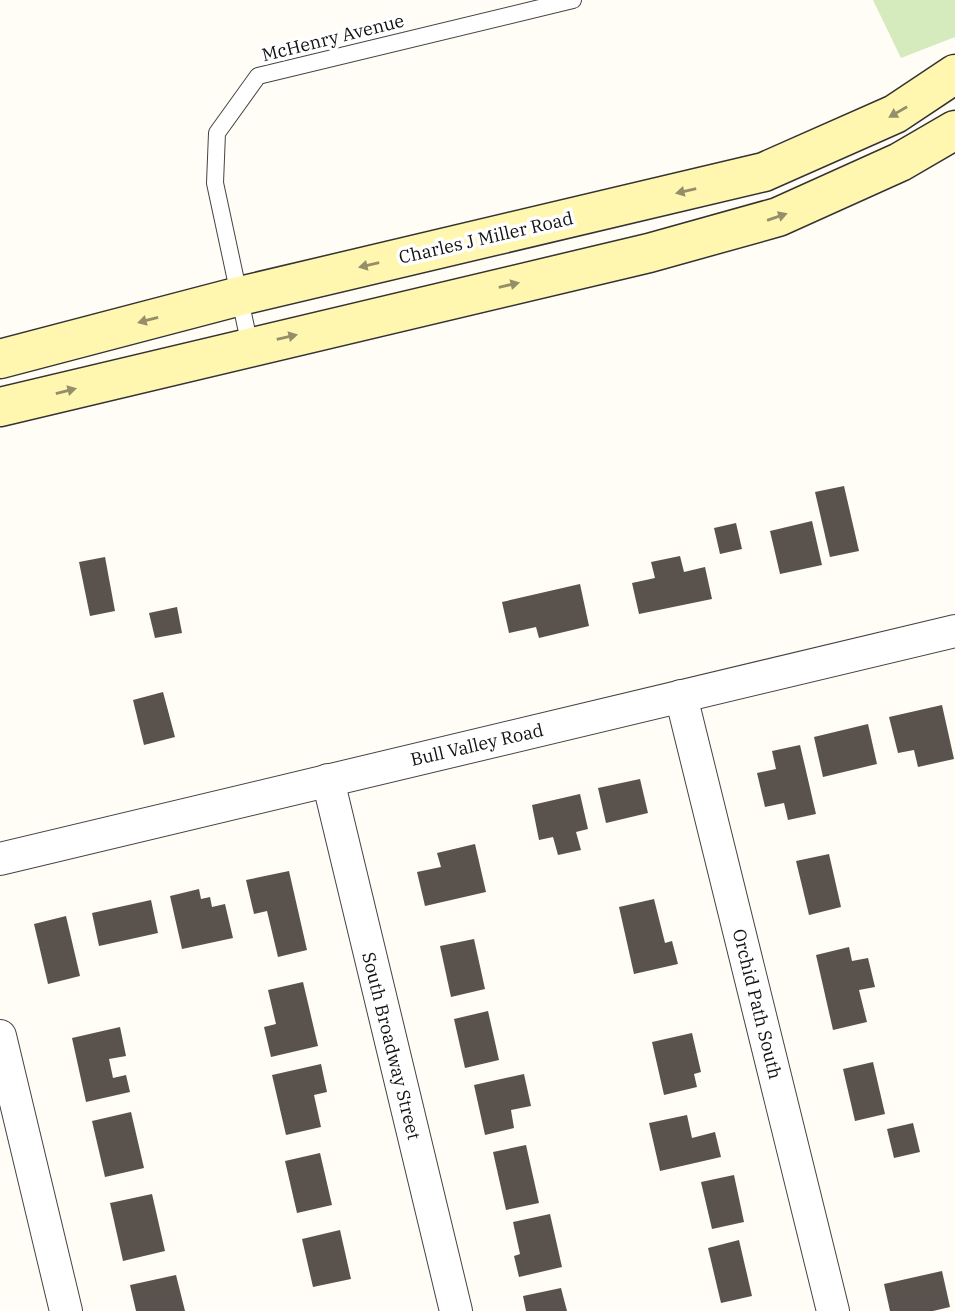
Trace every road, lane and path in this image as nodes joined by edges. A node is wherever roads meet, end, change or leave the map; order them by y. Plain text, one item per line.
1 (573, 0) edge
2 (955, 74) edge
3 (955, 130) edge
4 (240, 296) junction
5 (250, 346) junction
6 (0, 359) edge
7 (0, 407) edge
8 (955, 631) edge
9 (681, 696) junction
10 (328, 780) junction
11 (0, 859) edge
12 (0, 1036) edge
13 (66, 1311) edge
14 (456, 1311) edge
15 (833, 1311) edge

1 - 4 lane, McHenry Avenue
2 -> 4 street, Charles J Miller Road
5 -> 3 street
4 - 5 lane, McHenry Avenue
4 -> 6 street, Charles J Miller Road
7 -> 5 street
8 - 9 street, Bull Valley Road
9 - 10 street, Bull Valley Road
9 - 15 street, Orchid Path South
10 - 11 street, Bull Valley Road
10 - 14 street, South Broadway Street
12 - 13 street

